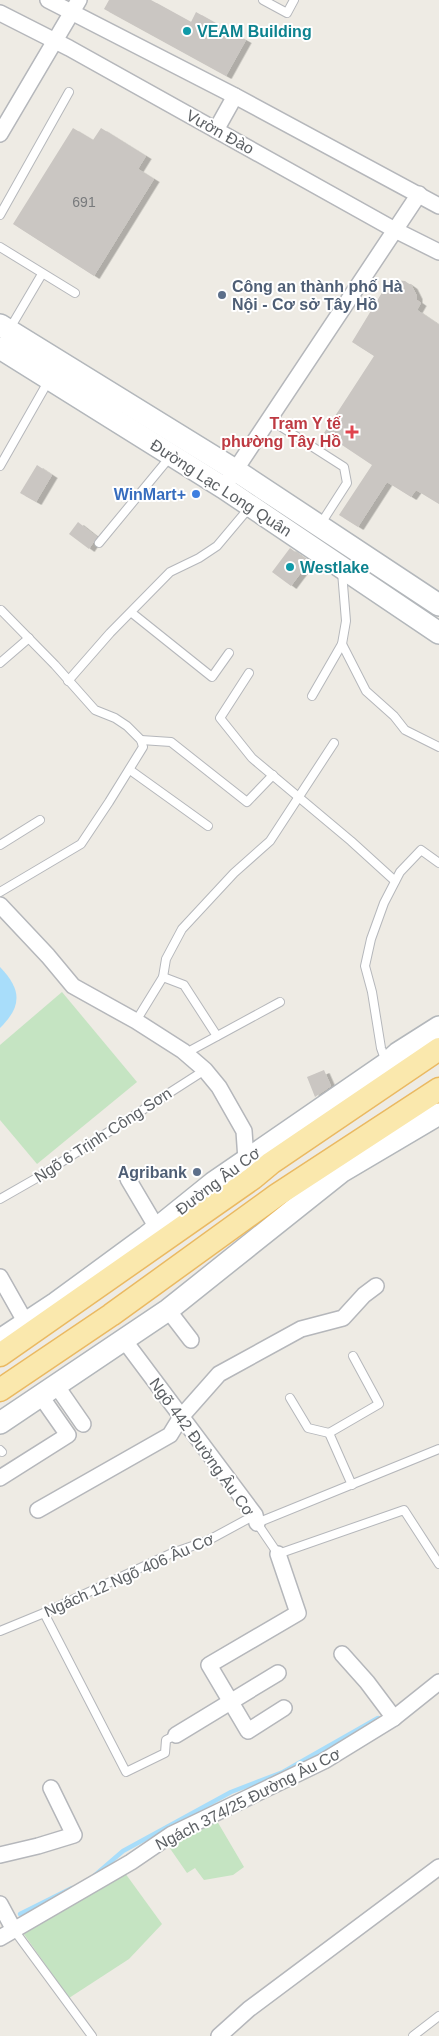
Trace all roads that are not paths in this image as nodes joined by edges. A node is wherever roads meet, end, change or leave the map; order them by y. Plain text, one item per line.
1 (48, 0) edge
2 (263, 0) edge
3 (294, 0) edge
4 (76, 6) edge
5 (0, 13) edge
6 (55, 41) junction
7 (69, 92) dead end
8 (235, 96) junction
9 (216, 130) junction
10 (0, 134) edge
11 (418, 194) junction
12 (439, 206) edge
13 (0, 215) edge
14 (395, 230) junction
15 (0, 247) edge
16 (439, 252) edge
17 (42, 274) junction
18 (75, 293) dead end
19 (3, 334) edge
20 (49, 380) junction
21 (269, 419) junction
22 (172, 456) junction
23 (0, 466) edge
24 (235, 470) junction
25 (224, 488) junction
26 (250, 506) junction
27 (319, 526) junction
28 (99, 543) dead end
29 (342, 568) junction
30 (439, 605) edge
31 (1, 610) dead end
32 (132, 612) junction
33 (439, 633) edge
34 (29, 638) junction
35 (342, 644) junction
36 (228, 653) dead end
37 (0, 663) edge
38 (249, 674) dead end
39 (68, 681) junction
40 (312, 696) dead end
41 (141, 740) junction
42 (334, 743) dead end
43 (439, 748) edge
44 (130, 770) junction
45 (273, 775) junction
46 (300, 797) junction
47 (40, 820) dead end
48 (208, 826) dead end
49 (0, 846) edge
50 (439, 863) edge
51 (395, 881) junction
52 (0, 892) edge
53 (0, 905) edge
54 (163, 977) junction
55 (280, 1002) dead end
56 (136, 1021) junction
57 (439, 1027) edge
58 (217, 1036) junction
59 (439, 1049) edge
60 (186, 1053) junction
61 (386, 1064) junction
62 (205, 1070) junction
63 (439, 1089) edge
64 (439, 1114) edge
65 (246, 1160) junction
66 (271, 1163) junction
67 (128, 1179) dead end
68 (288, 1188) junction
69 (0, 1199) edge
70 (157, 1228) junction
71 (0, 1277) edge
72 (376, 1286) dead end
73 (168, 1310) junction
74 (26, 1323) junction
75 (0, 1340) edge
76 (124, 1340) junction
77 (191, 1340) dead end
78 (0, 1355) edge
79 (353, 1356) dead end
80 (0, 1390) edge
81 (48, 1390) junction
82 (290, 1398) dead end
83 (181, 1417) junction
84 (0, 1423) edge
85 (83, 1424) dead end
86 (329, 1433) junction
87 (439, 1449) edge
88 (0, 1478) edge
89 (352, 1485) junction
90 (38, 1510) dead end
91 (256, 1519) junction
92 (278, 1554) junction
93 (439, 1564) edge
94 (44, 1613) junction
95 (0, 1631) edge
96 (342, 1654) dead end
97 (278, 1673) dead end
98 (439, 1682) edge
99 (231, 1703) junction
100 (284, 1708) dead end
101 (394, 1718) junction
102 (176, 1735) joint
103 (51, 1788) dead end
104 (0, 1855) edge
105 (439, 1867) edge
106 (0, 1904) edge
107 (14, 1930) junction
108 (0, 1938) edge
109 (439, 2016) edge
110 (92, 2036) edge
111 (219, 2036) edge
112 (413, 2036) edge

1 - 4 street
2 - 3 lane
4 - 6 street
4 - 8 street
5 - 6 street, Vườn Đào
6 - 9 street, Vườn Đào
6 - 10 street
7 - 13 lane
8 - 9 street
8 - 11 street
9 - 14 street, Vườn Đào
11 - 12 street
11 - 14 street
14 - 16 street, Vườn Đào
14 - 21 street
15 - 17 lane
17 - 18 lane
17 - 19 lane
19 - 20 street, Đường Lạc Long Quân
19 - 24 street, Đường Lạc Long Quân
20 - 22 street, Đường Lạc Long Quân
20 - 23 lane
21 - 24 street
21 - 27 lane
22 - 25 street, Đường Lạc Long Quân
22 - 28 lane
24 - 25 street
24 - 27 street, Đường Lạc Long Quân
25 - 26 street, Đường Lạc Long Quân
26 - 29 street, Đường Lạc Long Quân
26 - 32 lane
27 - 30 street, Đường Lạc Long Quân
29 - 33 street, Đường Lạc Long Quân
29 - 35 lane
31 - 34 lane
32 - 36 lane
32 - 39 lane
34 - 37 lane
34 - 39 lane
35 - 40 lane
35 - 43 lane
38 - 45 lane
39 - 41 lane
41 - 44 lane
41 - 45 lane
42 - 46 lane
44 - 48 lane
44 - 52 lane
45 - 46 lane
46 - 51 lane
46 - 54 lane
47 - 49 lane
50 - 51 lane
51 - 61 lane
53 - 56 street
54 - 56 lane
54 - 58 lane
55 - 58 lane
56 - 60 street
57 - 61 street, Đường Âu Cơ
58 - 60 lane
59 - 66 main road, Đường Âu Cơ
60 - 62 street
61 - 65 street, Đường Âu Cơ
62 - 65 street
62 - 69 lane, Ngõ 6 Trịnh Công Sơn
63 - 68 main road
64 - 73 street
65 - 70 street, Đường Âu Cơ
66 - 68 main road
66 - 78 main road, Đường Âu Cơ
67 - 70 street
68 - 80 main road
70 - 74 street, Đường Âu Cơ
71 - 74 street
72 - 83 street
73 - 76 street
73 - 77 street
74 - 75 street, Đường Âu Cơ
76 - 81 street
76 - 83 street, Ngõ 442 Đường Âu Cơ
79 - 86 lane
81 - 84 street
81 - 85 street
81 - 88 street
82 - 86 lane
83 - 90 street
83 - 91 street, Ngõ 442 Đường Âu Cơ
86 - 89 lane
87 - 89 lane, Ngách 12 Ngõ 406 Âu Cơ
89 - 91 lane, Ngách 12 Ngõ 406 Âu Cơ
91 - 92 lane, Ngõ 442 Đường Âu Cơ
91 - 94 lane, Ngách 12 Ngõ 406 Âu Cơ
92 - 93 lane
92 - 99 street, Ngõ 442 Đường Âu Cơ
94 - 95 lane, Ngách 12 Ngõ 406 Âu Cơ
94 - 102 lane
96 - 101 street
97 - 99 street
98 - 101 street, Ngách 374/25 Đường Âu Cơ
99 - 100 street, Ngõ 442 Đường Âu Cơ
99 - 102 street
101 - 107 street, Ngách 374/25 Đường Âu Cơ
103 - 104 street
105 - 111 street
106 - 107 street
107 - 108 street, Ngách 374/25 Đường Âu Cơ
107 - 110 lane
109 - 112 lane

